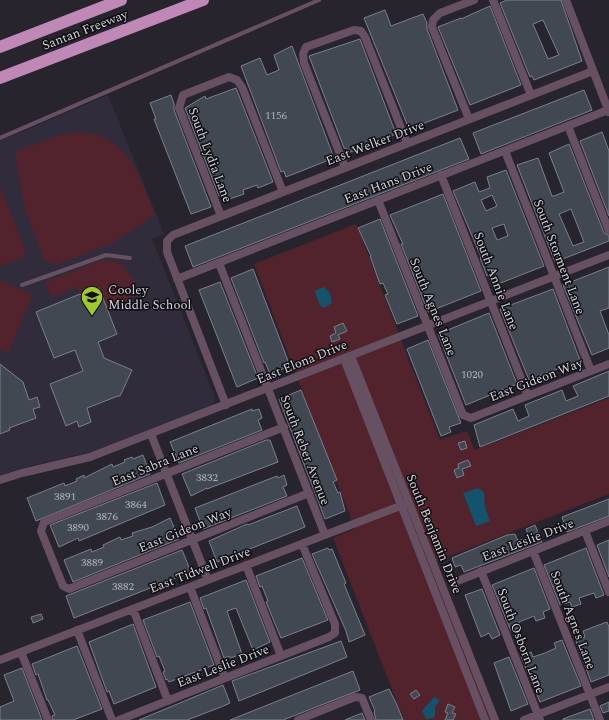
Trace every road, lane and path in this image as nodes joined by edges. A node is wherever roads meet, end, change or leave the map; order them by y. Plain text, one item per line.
1 (121, 0) edge
2 (203, 0) edge
3 (319, 0) edge
4 (474, 0) edge
5 (493, 0) edge
6 (566, 0) edge
7 (0, 47) edge
8 (593, 70) junction
9 (0, 78) edge
10 (531, 95) junction
11 (609, 111) edge
12 (469, 119) junction
13 (568, 126) junction
14 (0, 138) edge
15 (407, 143) junction
16 (505, 151) junction
17 (345, 168) junction
18 (441, 175) junction
19 (283, 192) junction
20 (378, 200) junction
21 (221, 216) junction
22 (609, 231) edge
23 (609, 255) edge
24 (130, 258) dead end
25 (219, 263) junction
26 (554, 276) junction
27 (177, 279) junction
28 (22, 285) dead end
29 (491, 301) junction
30 (427, 326) junction
31 (348, 357) junction
32 (609, 364) edge
33 (591, 371) junction
34 (269, 389) junction
35 (528, 396) junction
36 (226, 405) junction
37 (471, 418) joint
38 (284, 428) junction
39 (151, 434) junction
40 (166, 473) junction
41 (0, 480) edge
42 (309, 493) junction
43 (404, 504) junction
44 (609, 521) edge
45 (585, 531) junction
46 (325, 535) junction
47 (192, 540) junction
48 (302, 544) junction
49 (533, 551) junction
50 (246, 565) junction
51 (481, 571) junction
52 (208, 580) junction
53 (455, 582) dead end
54 (190, 587) junction
55 (69, 589) joint
56 (609, 592) edge
57 (133, 609) junction
58 (77, 630) junction
59 (21, 652) junction
60 (282, 656) junction
61 (0, 660) edge
62 (225, 678) junction
63 (609, 687) edge
64 (590, 694) junction
65 (168, 701) junction
66 (538, 717) edge
67 (303, 719) edge
68 (48, 720) edge
69 (112, 720) edge
70 (119, 720) edge
71 (370, 720) edge
72 (485, 720) edge
73 (495, 720) edge
74 (524, 720) edge
75 (600, 720) edge

1 - 7 highway, Santan Freeway
2 - 9 highway, Santan Freeway
3 - 14 lane
4 - 12 street
5 - 10 street
6 - 8 street
8 - 10 street, East Welker Drive
8 - 11 street
10 - 12 street, East Welker Drive
11 - 13 street, East Hans Drive
12 - 15 street, East Welker Drive
13 - 16 street, East Hans Drive
13 - 22 street
15 - 17 street, East Welker Drive
15 - 17 street
16 - 18 street, East Hans Drive
16 - 26 street, South Storment Lane
17 - 19 street, East Welker Drive
18 - 20 street, East Hans Drive
18 - 29 street, South Annie Lane
19 - 21 street, East Welker Drive
19 - 21 street, South Lydia Lane
20 - 25 street, East Hans Drive
20 - 30 street, South Agnes Lane
21 - 27 street, East Welker Drive
23 - 26 street, East Elona Drive
24 - 28 lane
25 - 27 street, East Hans Drive
25 - 34 street, South Reber Avenue
26 - 29 street, East Elona Drive
26 - 33 street, South Storment Lane
27 - 36 street
29 - 30 street, East Elona Drive
29 - 35 street, South Annie Lane
30 - 31 street, East Elona Drive
30 - 37 street, South Agnes Lane
31 - 34 street, East Elona Drive
31 - 43 street, South Benjamin Drive
32 - 33 street, East Gideon Way
33 - 35 street, East Gideon Way
34 - 36 street, East Elona Drive
34 - 38 street, South Reber Avenue
35 - 37 street, East Gideon Way
36 - 39 street, East Elona Drive
38 - 40 street, East Sabra Lane
38 - 42 street, South Reber Avenue
39 - 40 street
39 - 41 street, East Elona Drive
40 - 47 street
40 - 55 street, East Sabra Lane
42 - 46 street, South Reber Avenue
42 - 47 street, East Gideon Way
43 - 46 street, East Tidwell Drive
43 - 72 street, South Benjamin Drive
43 - 73 street, South Benjamin Drive
44 - 45 street, East Leslie Drive
45 - 49 street, East Leslie Drive
45 - 56 street
46 - 48 street, East Tidwell Drive
47 - 52 street
47 - 55 street, East Gideon Way
48 - 50 street, East Tidwell Drive
48 - 60 street, East Leslie Drive
49 - 51 street, East Leslie Drive
49 - 64 street, South Agnes Lane
50 - 52 street, East Tidwell Drive
50 - 60 street
51 - 53 street, East Leslie Drive
51 - 66 street, South Osborn Lane
52 - 54 street, East Tidwell Drive
54 - 57 street, East Tidwell Drive
54 - 62 street
57 - 58 street, East Tidwell Drive
57 - 65 street
58 - 59 street, East Tidwell Drive
58 - 69 street
59 - 61 street, East Tidwell Drive
59 - 68 street
60 - 62 street, East Leslie Drive
62 - 65 street, East Leslie Drive
63 - 64 street
64 - 66 street
64 - 75 street, South Agnes Lane
65 - 70 street, East Leslie Drive
66 - 74 street
67 - 71 street

